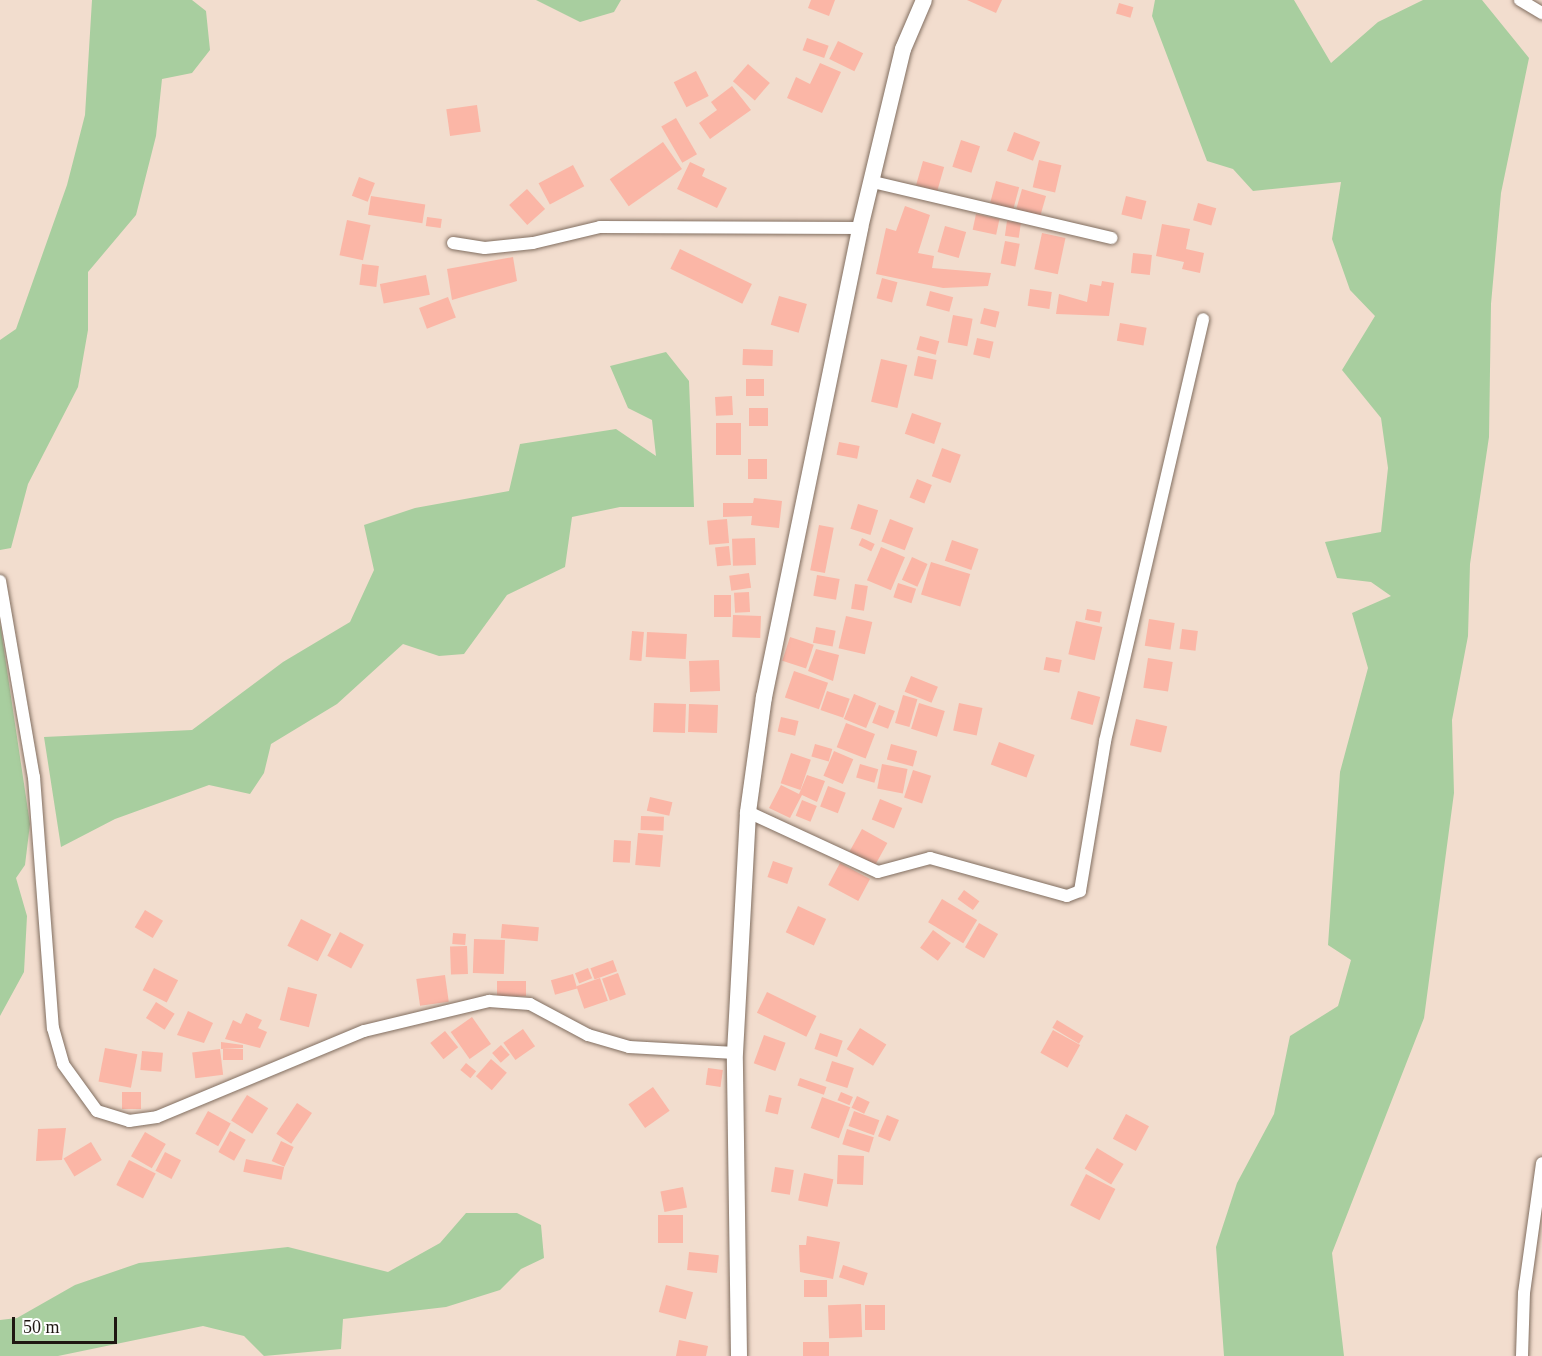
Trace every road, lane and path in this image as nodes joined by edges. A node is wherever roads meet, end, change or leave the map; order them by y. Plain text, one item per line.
1 (924, 0) edge
2 (1520, 0) edge
3 (1542, 13) edge
4 (873, 182) junction
5 (860, 228) junction
6 (1112, 238) dead end
7 (453, 243) dead end
8 (1203, 319) dead end
9 (0, 581) edge
10 (748, 812) junction
11 (735, 1053) junction
12 (1542, 1163) edge
13 (739, 1356) edge
14 (1522, 1356) edge

1 - 4 street
2 - 3 street
4 - 5 street
4 - 6 street
5 - 7 street
5 - 10 street
8 - 10 street
9 - 11 street
10 - 11 street
11 - 13 street
12 - 14 street

